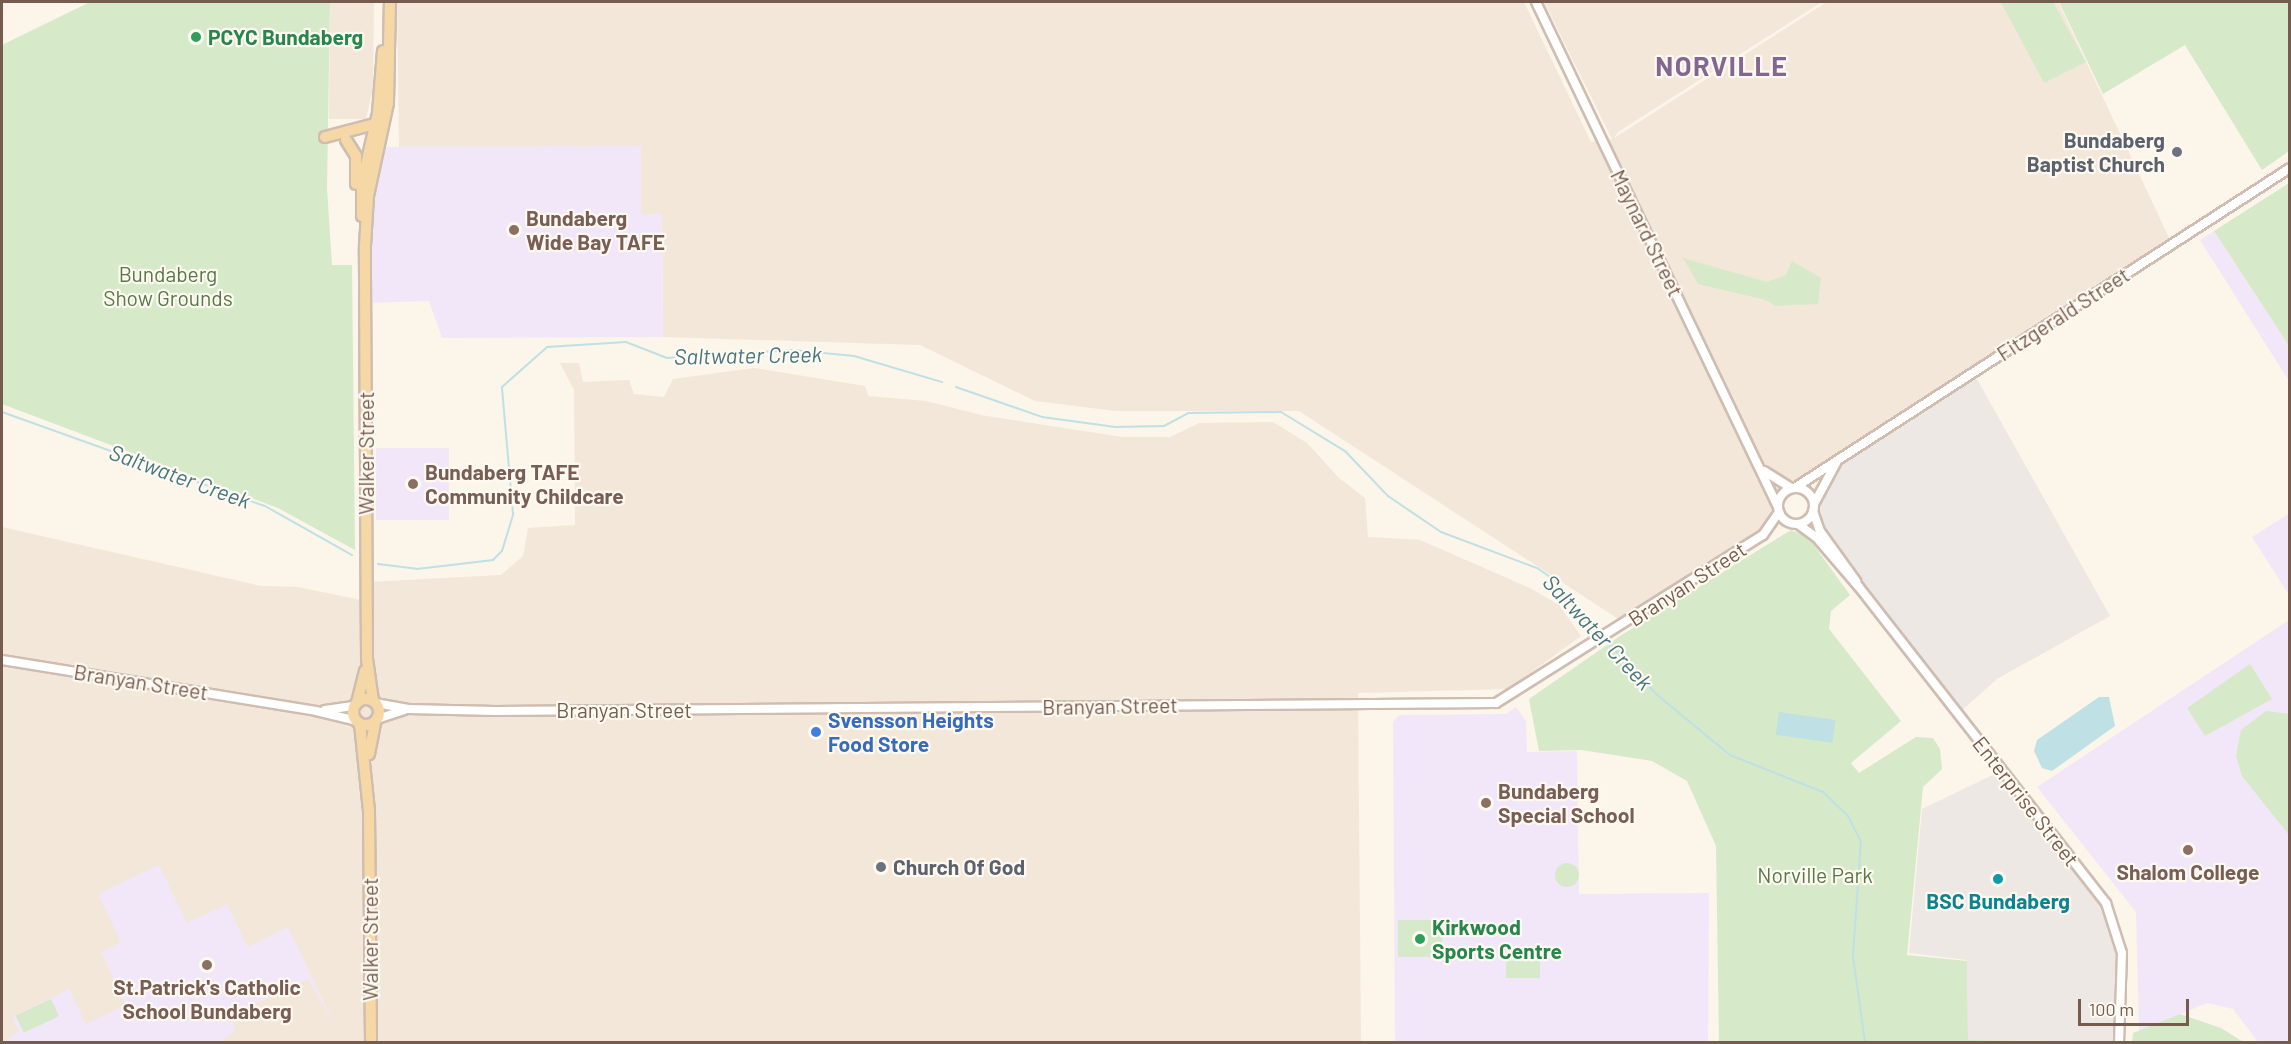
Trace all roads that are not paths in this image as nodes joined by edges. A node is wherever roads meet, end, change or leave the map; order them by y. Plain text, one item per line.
1 (383, 2) edge
2 (390, 2) edge
3 (1536, 2) edge
4 (375, 124) junction
5 (325, 137) dead end
6 (346, 140) dead end
7 (375, 145) junction
8 (2289, 168) edge
9 (362, 231) junction
10 (365, 246) junction
11 (1838, 460) junction
12 (1759, 464) junction
13 (1793, 488) junction
14 (1778, 508) junction
15 (1813, 508) junction
16 (1795, 524) junction
17 (1763, 535) junction
18 (1859, 587) junction
19 (367, 658) junction
20 (2, 660) edge
21 (374, 702) junction
22 (356, 704) junction
23 (408, 709) junction
24 (316, 711) junction
25 (376, 720) junction
26 (359, 722) junction
27 (367, 763) junction
28 (371, 1042) edge
29 (2119, 1042) edge

1 - 4 main road, Walker Street
2 - 7 main road, Walker Street
3 - 12 street, Maynard Street
4 - 5 main road
4 - 7 main road, Walker Street
6 - 9 main road
7 - 9 main road, Walker Street
7 - 10 main road, Walker Street
8 - 11 street, Fitzgerald Street
9 - 10 main road, Walker Street
10 - 19 main road, Walker Street
11 - 13 street, Fitzgerald Street
11 - 15 street, Fitzgerald Street
12 - 13 street, Maynard Street
12 - 14 street, Maynard Street
13 - 14 street, Branyan Street
13 - 15 street, Maynard Street
14 - 16 street, Enterprise Street
14 - 17 street, Branyan Street
15 - 16 street
15 - 18 street, Enterprise Street
16 - 17 street, Branyan Street
16 - 18 street, Enterprise Street
17 - 23 street, Branyan Street
18 - 29 street, Enterprise Street
19 - 21 main road, Walker Street
19 - 22 main road, Walker Street
20 - 24 street, Branyan Street
21 - 22 main road
21 - 23 street, Branyan Street
21 - 25 main road, Walker Street
22 - 24 street, Branyan Street
22 - 26 main road, Walker Street
23 - 25 street, Branyan Street
24 - 26 street, Branyan Street
25 - 26 main road
25 - 27 main road, Walker Street
26 - 27 main road, Walker Street
27 - 28 main road, Walker Street

